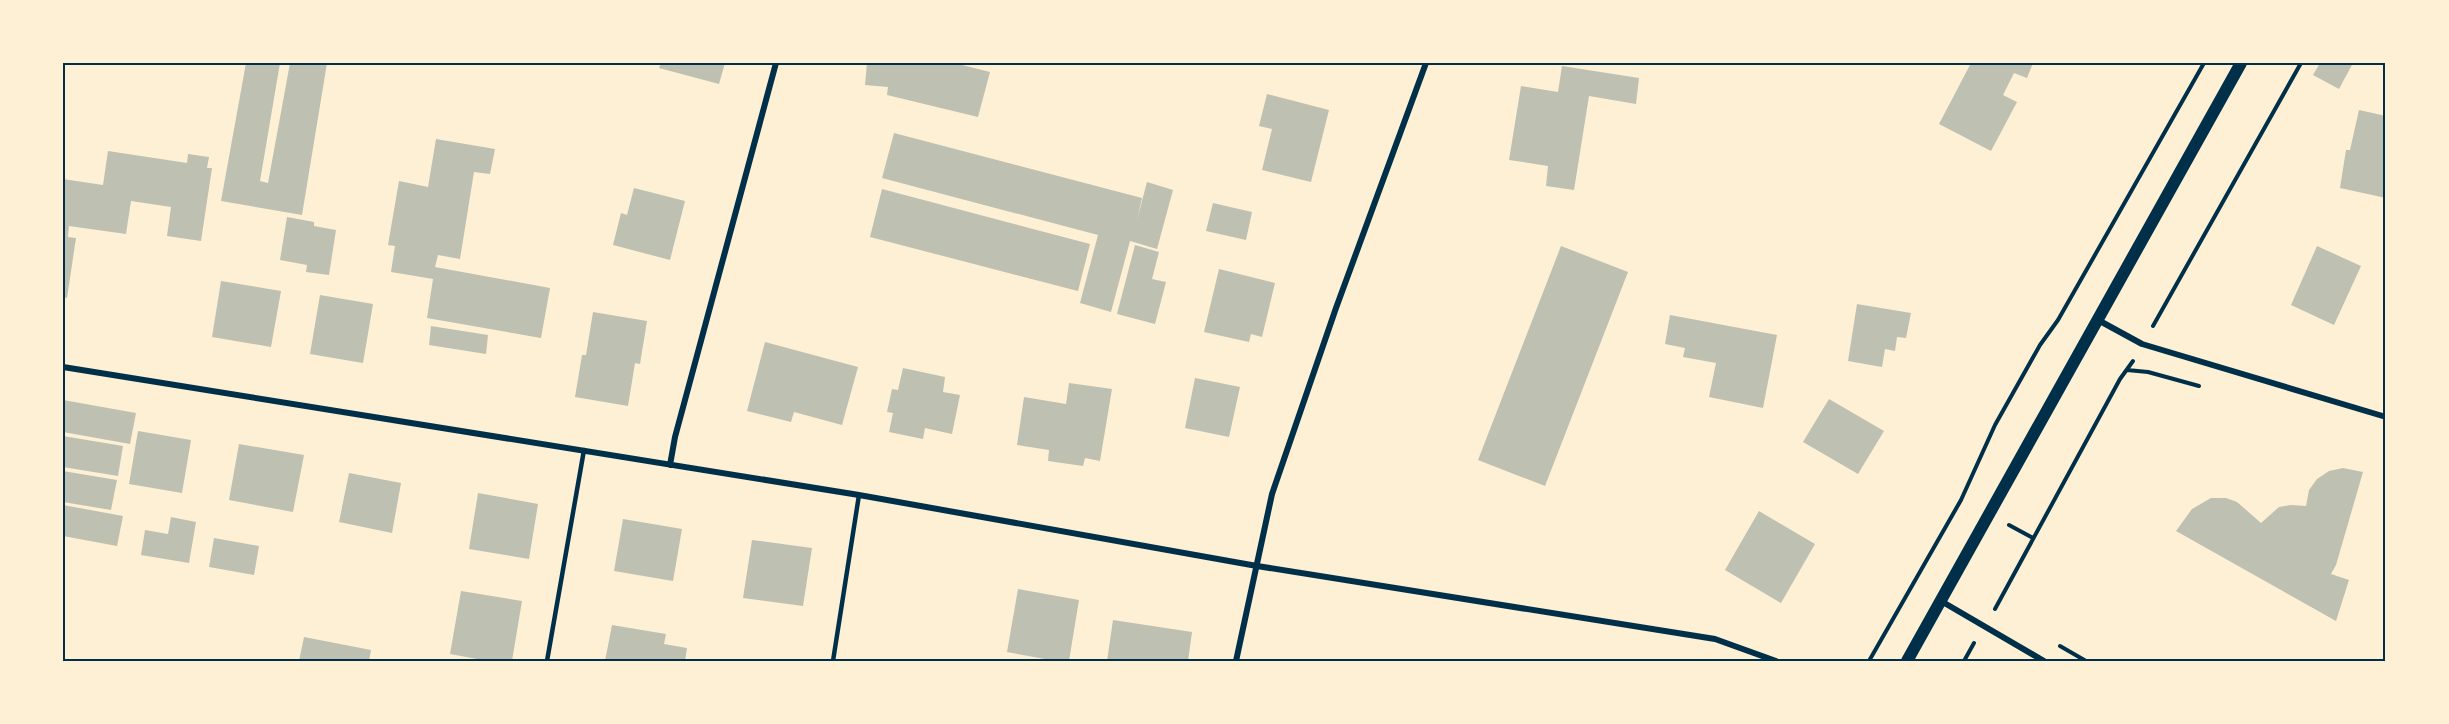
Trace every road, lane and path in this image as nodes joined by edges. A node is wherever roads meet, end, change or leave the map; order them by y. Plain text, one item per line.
1 (776, 63) edge
2 (1426, 63) edge
3 (2204, 63) edge
4 (2241, 63) edge
5 (2098, 320) junction
6 (63, 367) edge
7 (2386, 417) edge
8 (584, 450) junction
9 (670, 465) junction
10 (859, 495) junction
11 (1257, 566) junction
12 (1941, 601) junction
13 (547, 661) edge
14 (833, 661) edge
15 (1236, 661) edge
16 (1776, 661) edge
17 (1869, 661) edge
18 (1907, 661) edge
19 (2044, 661) edge

1 - 9 street
2 - 11 street
3 - 17 path
4 - 5 main road
5 - 7 street
5 - 12 main road
6 - 8 street
8 - 9 street
8 - 13 lane
9 - 10 street
10 - 11 street
10 - 14 lane
11 - 15 street
11 - 16 street
12 - 18 main road
12 - 19 street

